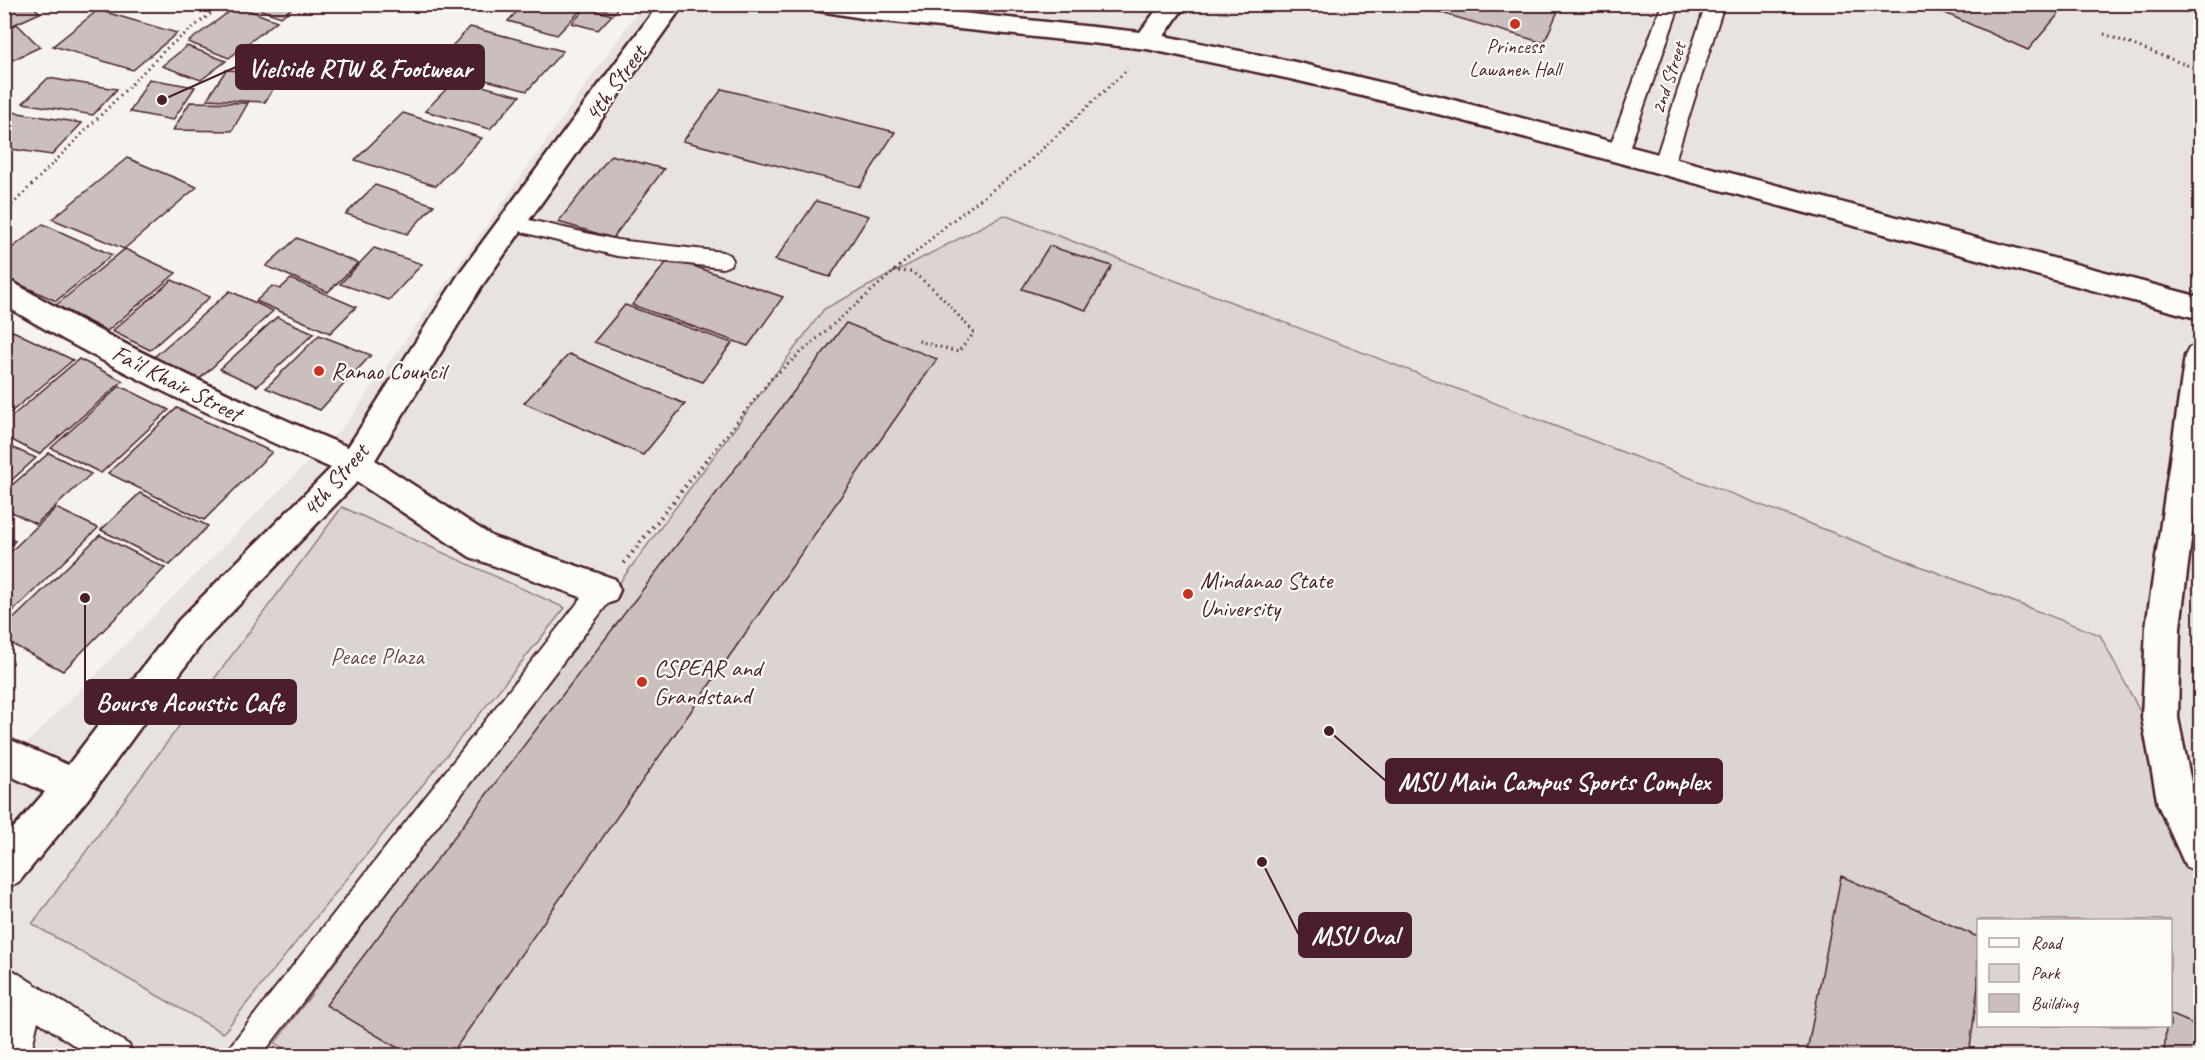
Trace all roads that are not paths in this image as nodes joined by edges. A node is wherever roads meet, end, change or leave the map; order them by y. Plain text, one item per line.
1 (672, 4) edge
2 (823, 4) edge
3 (1174, 4) edge
4 (1671, 4) edge
5 (1715, 4) edge
6 (1147, 41) junction
7 (1618, 152) junction
8 (1664, 164) junction
9 (528, 227) dead end
10 (723, 260) dead end
11 (4, 291) edge
12 (2200, 308) edge
13 (2200, 356) edge
14 (355, 464) junction
15 (603, 590) joint
16 (4, 754) edge
17 (74, 787) junction
18 (2200, 854) edge
19 (4, 869) edge
20 (4, 981) edge
21 (29, 998) junction
22 (15, 1056) edge
23 (118, 1056) edge
24 (242, 1056) edge

1 - 14 street, 4th Street
2 - 6 street
3 - 6 street
4 - 7 lane, 2nd Street
5 - 8 lane, 2nd Street
6 - 7 street
7 - 8 street
8 - 12 street
9 - 10 lane
11 - 14 street, Fa'il Khair Street
13 - 18 street
14 - 15 street, Fa'il Khair Street
14 - 17 street, 4th Street
15 - 24 lane
16 - 17 street
17 - 19 street, 4th Street
20 - 21 lane
21 - 22 lane
21 - 23 lane

